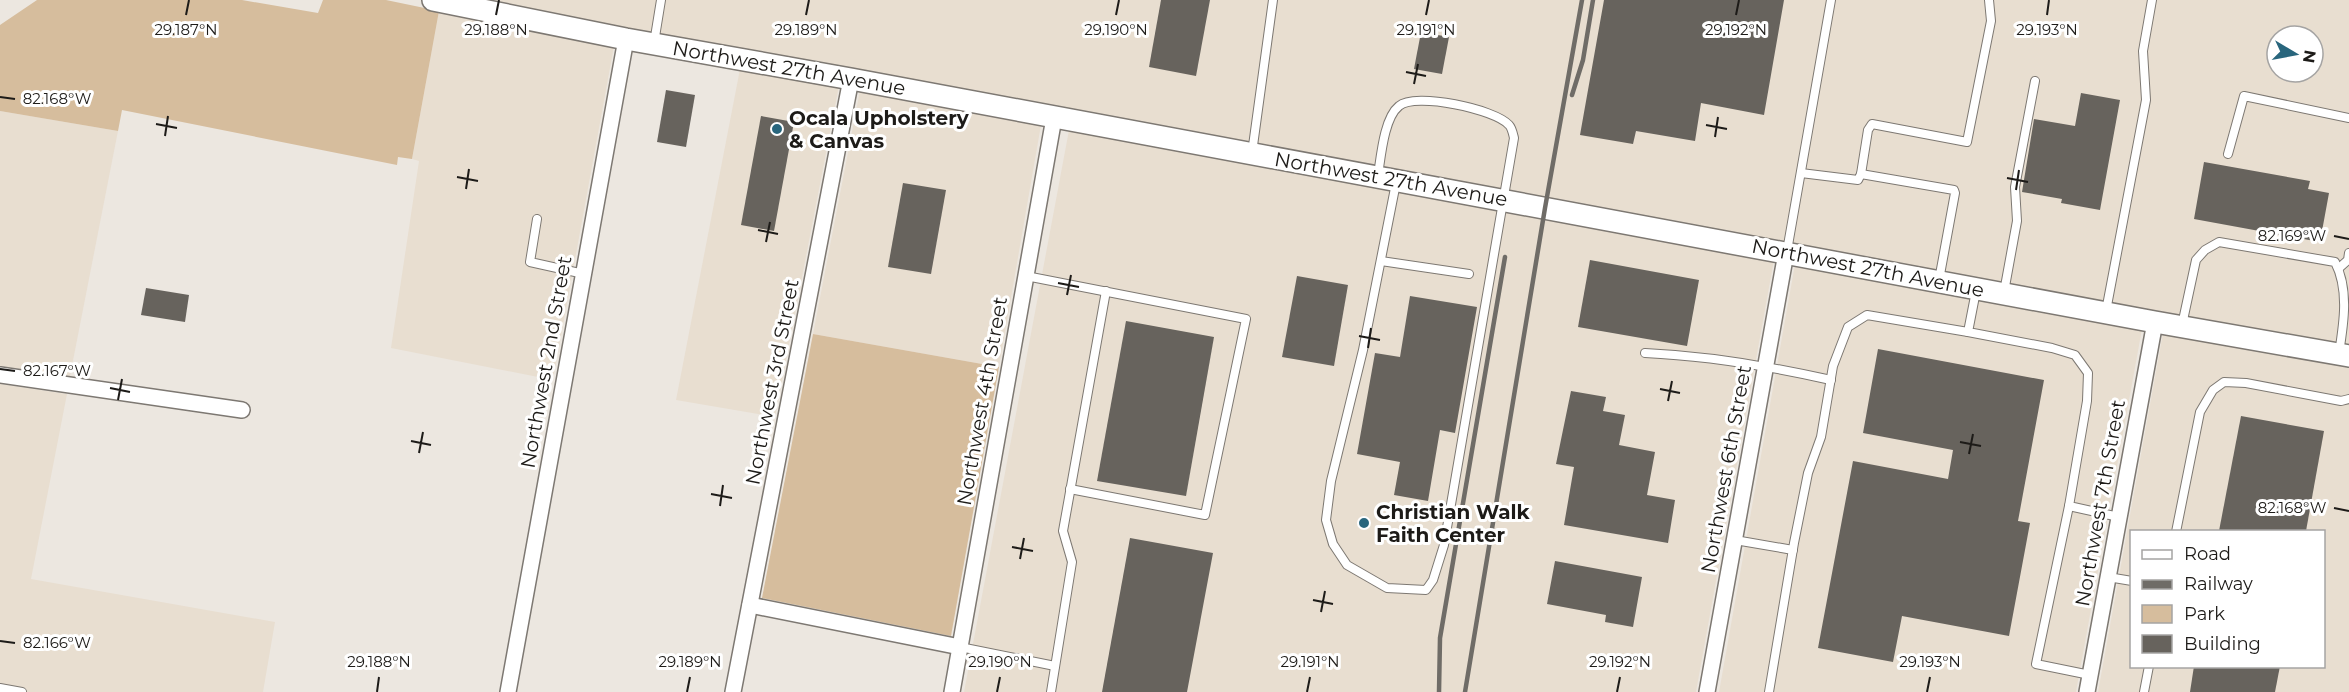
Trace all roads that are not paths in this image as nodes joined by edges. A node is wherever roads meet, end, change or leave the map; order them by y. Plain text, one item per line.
1 (433, 0) edge
2 (662, 0) edge
3 (1273, 0) edge
4 (1831, 0) edge
5 (1989, 0) edge
6 (2152, 0) edge
7 (626, 39) junction
8 (653, 44) junction
9 (851, 79) junction
10 (2035, 81) dead end
11 (1054, 118) junction
12 (2349, 118) edge
13 (1252, 154) junction
14 (2229, 154) dead end
15 (1801, 173) junction
16 (1861, 174) junction
17 (1387, 179) junction
18 (1503, 200) junction
19 (537, 219) dead end
20 (1786, 253) junction
21 (2349, 253) edge
22 (1380, 261) junction
23 (2339, 268) junction
24 (584, 274) junction
25 (1469, 274) dead end
26 (1026, 276) junction
27 (1938, 281) junction
28 (1976, 288) junction
29 (1106, 291) junction
30 (2004, 294) junction
31 (2106, 313) junction
32 (2154, 322) junction
33 (2181, 327) junction
34 (1968, 332) junction
35 (1645, 353) dead end
36 (2344, 355) edge
37 (1766, 365) junction
38 (0, 375) edge
39 (1831, 380) junction
40 (2349, 399) edge
41 (242, 410) dead end
42 (1070, 489) junction
43 (2069, 506) junction
44 (2119, 518) junction
45 (2176, 530) edge
46 (1735, 540) junction
47 (1793, 550) junction
48 (2108, 577) junction
49 (2130, 581) edge
50 (750, 606) junction
51 (960, 647) junction
52 (1055, 666) junction
53 (2149, 668) edge
54 (2090, 675) junction
55 (0, 688) edge
56 (22, 692) edge
57 (508, 692) edge
58 (733, 692) edge
59 (952, 692) edge
60 (1051, 692) edge
61 (1707, 692) edge
62 (1769, 692) edge
63 (2087, 692) edge
64 (2144, 692) edge

1 - 7 main road, Northwest 27th Avenue
2 - 8 lane
3 - 13 lane
4 - 15 lane
5 - 16 lane
6 - 31 lane
7 - 8 main road, Northwest 27th Avenue
7 - 24 street, Northwest 2nd Street
8 - 9 main road, Northwest 27th Avenue
9 - 11 main road, Northwest 27th Avenue
9 - 50 street, Northwest 3rd Street
10 - 30 lane
11 - 13 main road, Northwest 27th Avenue
11 - 26 street, Northwest 4th Street
12 - 14 lane
13 - 17 main road, Northwest 27th Avenue
15 - 16 lane
15 - 20 lane
16 - 27 lane
17 - 18 main road, Northwest 27th Avenue
17 - 18 lane
17 - 22 lane
18 - 20 main road, Northwest 27th Avenue
18 - 22 lane
19 - 24 lane
20 - 27 main road, Northwest 27th Avenue
20 - 37 street, Northwest 6th Street
21 - 23 lane
22 - 25 lane
23 - 33 lane
23 - 36 lane
24 - 57 street, Northwest 2nd Street
26 - 29 lane
26 - 51 street, Northwest 4th Street
27 - 28 main road, Northwest 27th Avenue
28 - 30 main road, Northwest 27th Avenue
28 - 34 lane
29 - 42 lane
29 - 42 lane
30 - 31 main road, Northwest 27th Avenue
31 - 32 main road, Northwest 27th Avenue
32 - 33 main road, Northwest 27th Avenue
32 - 44 street, Northwest 7th Street
33 - 36 main road, Northwest 27th Avenue
34 - 39 lane
34 - 43 lane
35 - 37 lane
37 - 39 lane
37 - 46 street, Northwest 6th Street
38 - 41 street
39 - 47 lane
40 - 45 lane
42 - 52 lane
43 - 44 lane
43 - 54 lane
44 - 48 street, Northwest 7th Street
46 - 47 lane
46 - 61 street, Northwest 6th Street
47 - 62 lane
48 - 49 lane
48 - 54 street, Northwest 7th Street
50 - 51 street
50 - 58 street, Northwest 3rd Street
51 - 52 lane
51 - 59 street, Northwest 4th Street
52 - 60 lane
53 - 64 lane
54 - 63 street, Northwest 7th Street
55 - 56 lane

